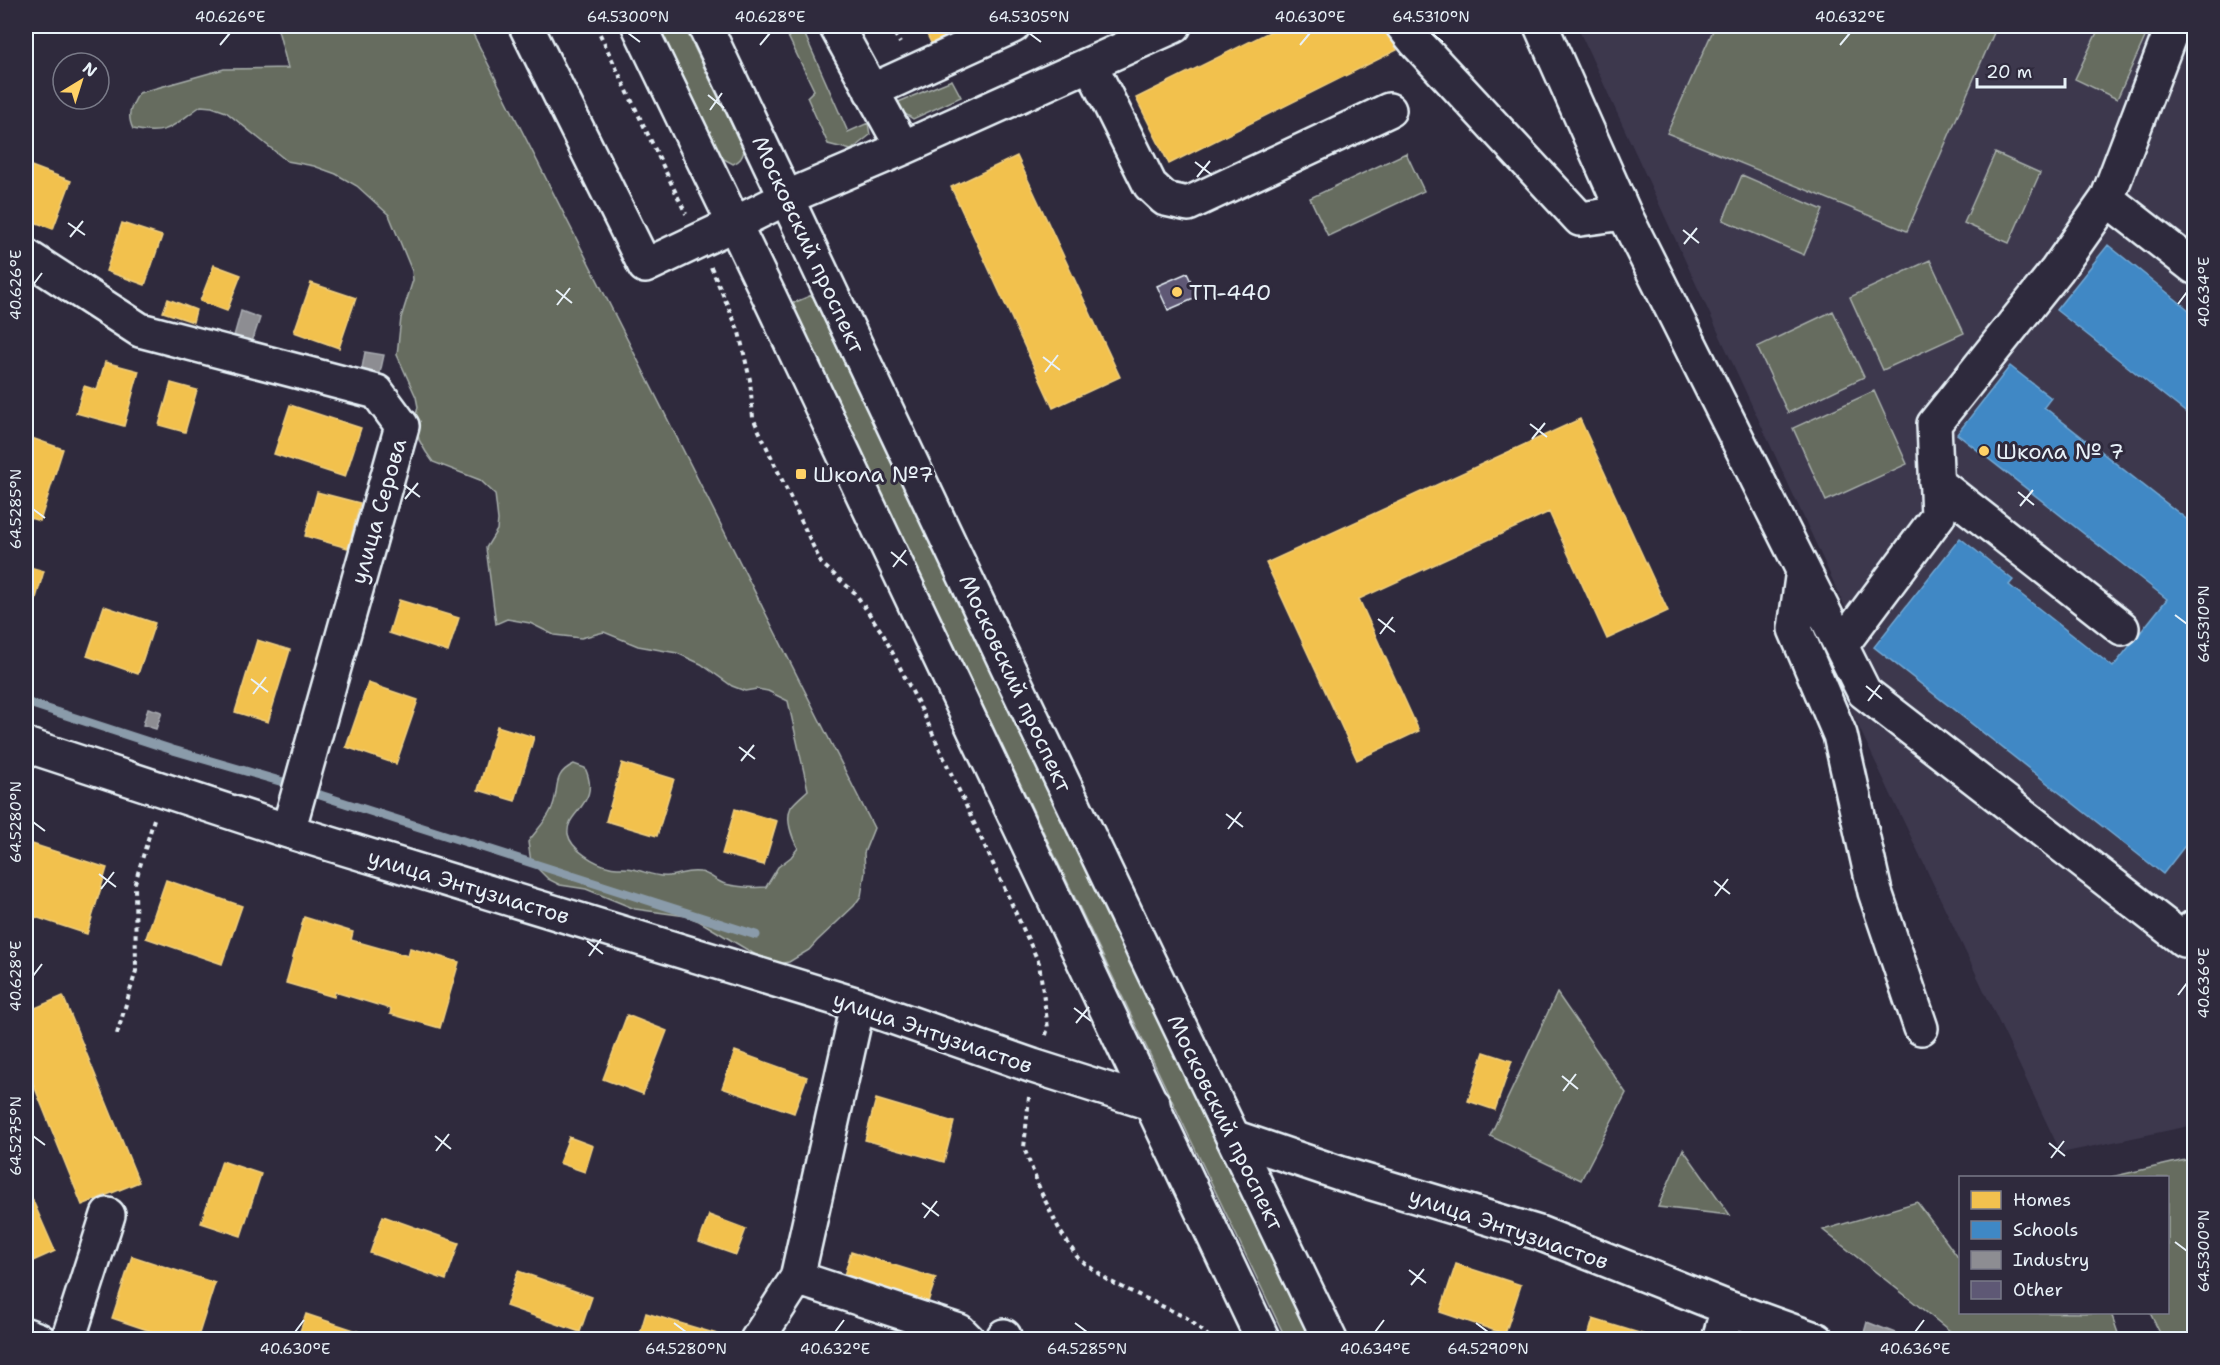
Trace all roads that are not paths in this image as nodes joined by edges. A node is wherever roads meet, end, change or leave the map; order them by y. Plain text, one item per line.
1 (526, 26) edge
2 (639, 26) edge
3 (705, 26) edge
4 (836, 26) edge
5 (1013, 26) edge
6 (1174, 26) edge
7 (1403, 26) edge
8 (1541, 26) edge
9 (2173, 26) edge
10 (1090, 64) junction
11 (871, 91) junction
12 (1389, 110) dead end
13 (903, 148) junction
14 (788, 197) junction
15 (2107, 199) junction
16 (1624, 213) junction
17 (734, 224) junction
18 (26, 256) edge
19 (2194, 267) edge
20 (1936, 482) junction
21 (1803, 570) junction
22 (2122, 628) dead end
23 (1841, 646) junction
24 (26, 745) edge
25 (288, 831) junction
26 (2194, 927) edge
27 (858, 1005) junction
28 (1921, 1028) dead end
29 (1153, 1104) junction
30 (1233, 1137) junction
31 (108, 1215) dead end
32 (797, 1278) junction
33 (1728, 1308) junction
34 (26, 1335) edge
35 (39, 1340) edge
36 (68, 1340) edge
37 (758, 1340) edge
38 (968, 1340) edge
39 (1263, 1340) edge
40 (1330, 1340) edge
41 (1719, 1340) edge
42 (1817, 1340) edge

1 - 17 main road
2 - 17 main road
3 - 14 main road, Московский проспект
4 - 11 main road
5 - 11 main road
6 - 10 main road
7 - 16 main road
8 - 16 main road
9 - 15 main road
10 - 12 main road
10 - 13 main road
11 - 13 main road
13 - 14 main road
14 - 17 main road
14 - 30 main road, Московский проспект
15 - 19 main road
15 - 20 main road
16 - 21 main road
17 - 29 main road
18 - 25 main road, улица Серова
20 - 22 main road
20 - 23 main road
21 - 23 main road
21 - 28 main road
23 - 26 main road
24 - 25 main road, улица Энтузиастов
25 - 27 main road, улица Энтузиастов
27 - 29 main road, улица Энтузиастов
27 - 32 main road
29 - 39 main road
30 - 33 main road, улица Энтузиастов
30 - 40 main road, Московский проспект
31 - 36 main road
32 - 37 main road
32 - 38 main road
33 - 41 main road
33 - 42 main road, улица Энтузиастов
34 - 35 main road

